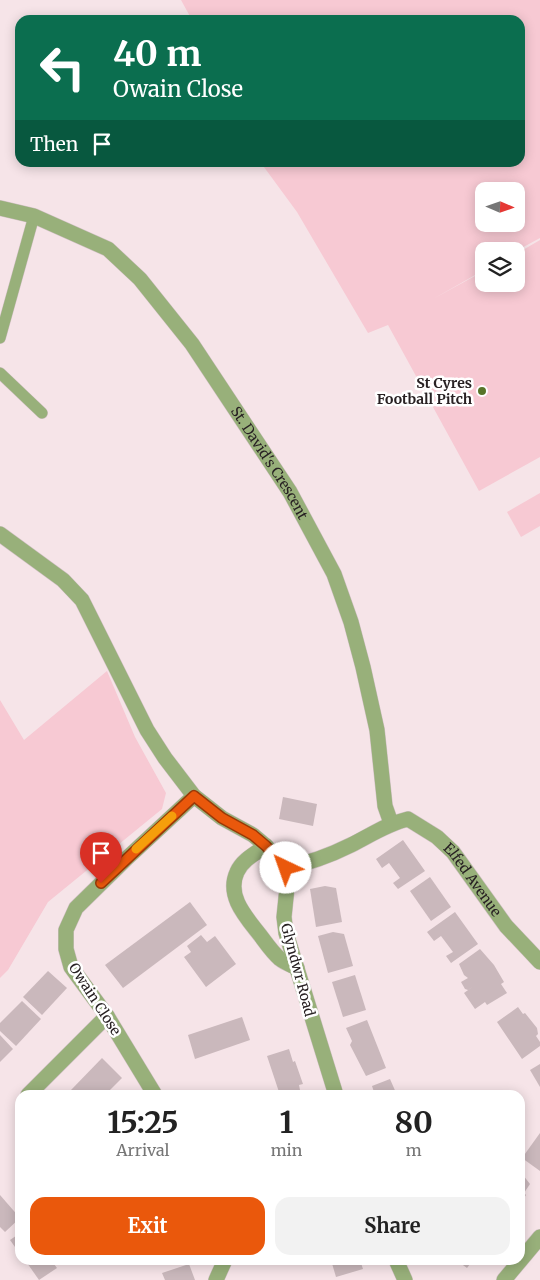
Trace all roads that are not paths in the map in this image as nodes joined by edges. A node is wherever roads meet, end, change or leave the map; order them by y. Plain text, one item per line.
1 (0, 208) edge
2 (34, 216) junction
3 (0, 338) edge
4 (0, 373) edge
5 (42, 413) dead end
6 (0, 534) edge
7 (194, 796) junction
8 (391, 823) junction
9 (266, 846) junction
10 (286, 868) junction
11 (540, 962) edge
12 (297, 968) junction
13 (107, 1016) junction
14 (33, 1090) edge
15 (152, 1090) edge
16 (334, 1090) edge
17 (540, 1237) edge
18 (525, 1255) edge
19 (223, 1265) edge
20 (398, 1265) edge
21 (517, 1265) edge
22 (216, 1280) edge
23 (405, 1280) edge
24 (504, 1280) edge

1 - 2 street, St. David's Crescent
2 - 3 lane
2 - 8 street, St. David's Crescent
4 - 5 lane
6 - 7 street
7 - 9 street
7 - 13 street, Owain Close
8 - 10 street
8 - 11 street, Elfed Avenue
9 - 10 street
9 - 12 street
10 - 12 street, Glyndwr Road
12 - 16 street, Glyndwr Road
13 - 14 street
13 - 15 street, Owain Close
17 - 18 street
19 - 22 street
20 - 23 street
21 - 24 street

